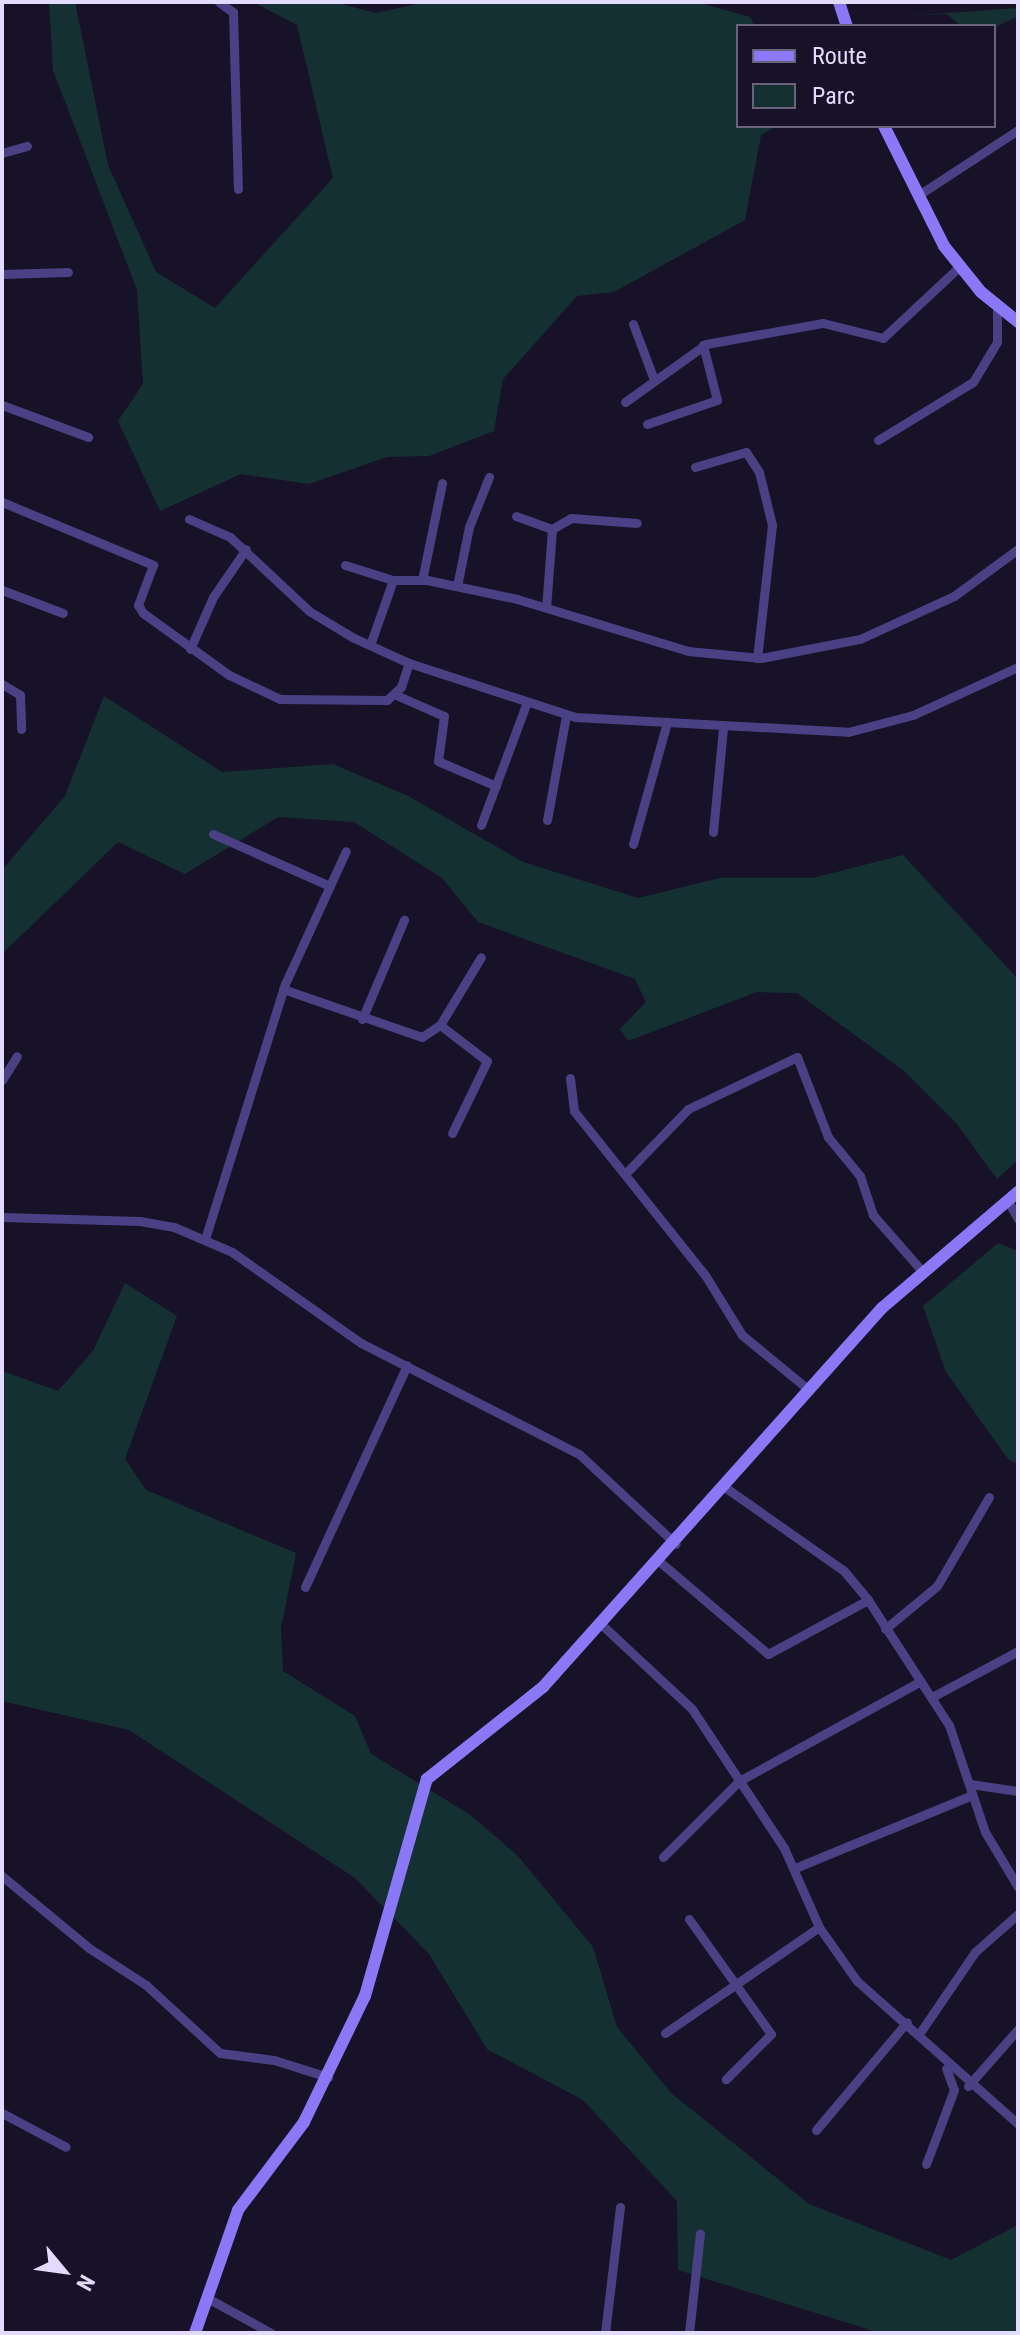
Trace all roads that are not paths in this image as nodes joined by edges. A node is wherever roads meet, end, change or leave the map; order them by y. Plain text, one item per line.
1 (219, 2) edge
2 (839, 2) edge
3 (846, 24) edge
4 (885, 128) edge
5 (1018, 130) edge
6 (27, 146) dead end
7 (2, 153) edge
8 (238, 189) dead end
9 (917, 196) junction
10 (959, 267) junction
11 (68, 272) dead end
12 (2, 274) edge
13 (997, 306) junction
14 (1018, 322) edge
15 (633, 324) dead end
16 (703, 345) junction
17 (654, 380) junction
18 (625, 402) dead end
19 (2, 405) edge
20 (647, 424) dead end
21 (88, 437) dead end
22 (878, 440) dead end
23 (695, 467) dead end
24 (489, 477) dead end
25 (442, 483) dead end
26 (2, 502) edge
27 (516, 516) dead end
28 (189, 519) dead end
29 (637, 523) dead end
30 (552, 529) junction
31 (246, 549) junction
32 (1018, 549) edge
33 (345, 565) dead end
34 (393, 580) junction
35 (422, 580) junction
36 (457, 586) junction
37 (2, 590) edge
38 (546, 608) junction
39 (63, 613) dead end
40 (370, 645) junction
41 (190, 649) junction
42 (757, 658) junction
43 (409, 663) junction
44 (1018, 667) edge
45 (2, 684) edge
46 (396, 695) junction
47 (527, 702) junction
48 (566, 715) junction
49 (667, 722) junction
50 (723, 728) junction
51 (21, 729) dead end
52 (496, 786) junction
53 (547, 820) dead end
54 (481, 825) dead end
55 (713, 832) dead end
56 (213, 834) dead end
57 (633, 844) dead end
58 (346, 851) dead end
59 (330, 886) junction
60 (404, 920) dead end
61 (481, 957) dead end
62 (283, 989) junction
63 (362, 1019) junction
64 (440, 1025) junction
65 (17, 1056) dead end
66 (570, 1078) dead end
67 (2, 1080) edge
68 (452, 1133) dead end
69 (626, 1173) junction
70 (1013, 1196) edge
71 (2, 1217) edge
72 (1018, 1219) edge
73 (205, 1239) junction
74 (922, 1271) junction
75 (407, 1365) junction
76 (809, 1390) junction
77 (726, 1488) junction
78 (989, 1497) dead end
79 (676, 1544) junction
80 (660, 1562) junction
81 (305, 1587) dead end
82 (868, 1600) junction
83 (602, 1625) junction
84 (885, 1629) junction
85 (1018, 1651) edge
86 (919, 1682) junction
87 (932, 1697) junction
88 (739, 1781) junction
89 (970, 1784) junction
90 (1018, 1791) edge
91 (972, 1795) junction
92 (663, 1857) dead end
93 (795, 1868) junction
94 (2, 1876) edge
95 (1018, 1887) edge
96 (1018, 1914) edge
97 (689, 1919) dead end
98 (819, 1927) junction
99 (736, 1986) junction
100 (907, 2022) junction
101 (1018, 2029) edge
102 (665, 2033) dead end
103 (919, 2034) junction
104 (945, 2065) junction
105 (328, 2077) junction
106 (726, 2079) dead end
107 (968, 2086) junction
108 (2, 2113) edge
109 (1018, 2124) edge
110 (816, 2130) dead end
111 (66, 2147) dead end
112 (926, 2164) dead end
113 (620, 2207) dead end
114 (700, 2234) dead end
115 (209, 2299) junction
116 (195, 2333) edge
117 (271, 2333) edge
118 (605, 2333) edge
119 (689, 2333) edge

1 - 8 street
2 - 3 street
4 - 9 street
5 - 9 street
6 - 7 street
9 - 10 street
10 - 13 street
10 - 16 street
11 - 12 street
13 - 14 street
13 - 22 street
15 - 17 street
16 - 17 street
16 - 20 street
17 - 18 street
19 - 21 street
23 - 42 street
24 - 36 street
25 - 35 street
26 - 41 street
27 - 30 street
28 - 31 street
29 - 30 street
30 - 38 street
31 - 40 street
31 - 41 street
32 - 42 street
33 - 34 street
34 - 35 street
34 - 40 street
35 - 36 street
36 - 38 street
37 - 39 street
38 - 42 street
40 - 43 street
41 - 46 street
43 - 46 street
43 - 47 street
44 - 50 street
45 - 51 street
46 - 52 street
47 - 48 street
47 - 52 street
48 - 49 street
48 - 53 street
49 - 50 street
49 - 57 street
50 - 55 street
52 - 54 street
56 - 59 street
58 - 59 street
59 - 62 street
60 - 63 street
61 - 64 street
62 - 63 street
62 - 73 street
63 - 64 street
64 - 68 street
65 - 67 street
66 - 69 street
69 - 74 street
69 - 76 street
70 - 72 street
70 - 74 street
71 - 73 street
73 - 75 street
74 - 76 street
75 - 79 street
75 - 81 street
76 - 77 street
77 - 79 street
77 - 82 street
78 - 84 street
79 - 80 street
80 - 82 street
80 - 83 street
82 - 84 street
83 - 88 street
83 - 105 street
84 - 86 street
85 - 87 street
86 - 87 street
86 - 88 street
87 - 89 street
88 - 92 street
88 - 93 street
89 - 90 street
89 - 91 street
91 - 93 street
91 - 95 street
93 - 98 street
94 - 105 street
96 - 103 street
97 - 99 street
98 - 99 street
98 - 100 street
99 - 102 street
99 - 106 street
100 - 103 street
100 - 110 street
101 - 107 street
103 - 104 street
104 - 107 street
104 - 112 street
105 - 115 street
107 - 109 street
108 - 111 street
113 - 118 street
114 - 119 street
115 - 116 street
115 - 117 street

